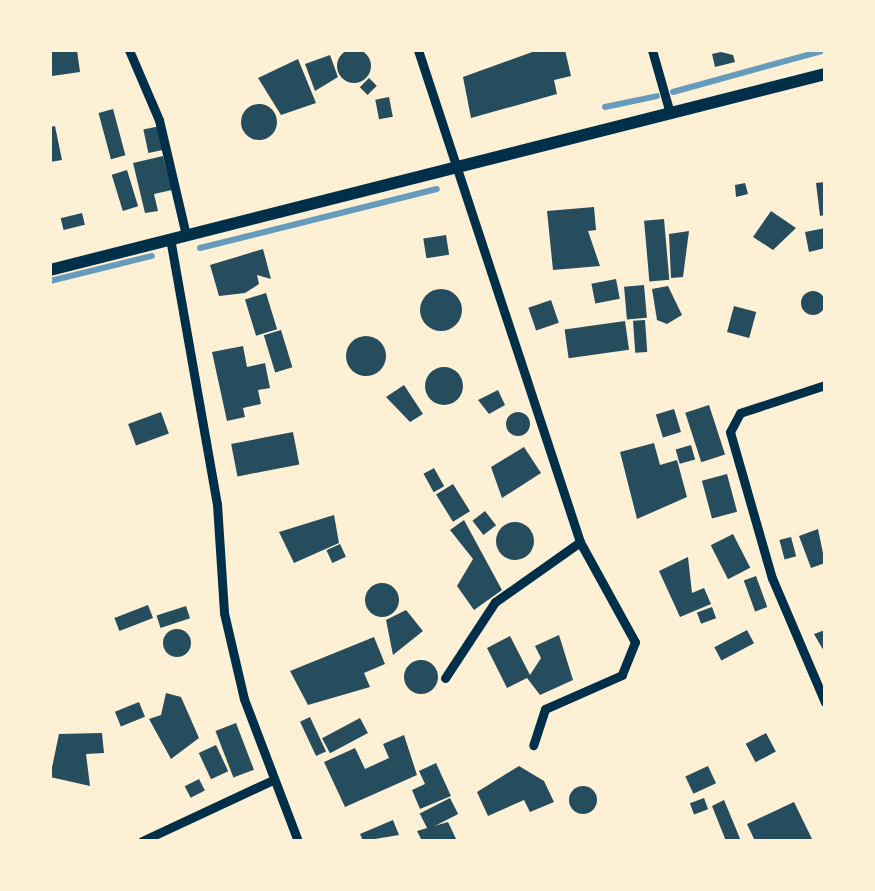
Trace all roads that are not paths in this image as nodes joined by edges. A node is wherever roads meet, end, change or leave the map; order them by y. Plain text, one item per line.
1 (129, 50) edge
2 (418, 50) edge
3 (652, 50) edge
4 (825, 74) edge
5 (670, 112) junction
6 (460, 174) junction
7 (186, 235) junction
8 (170, 238) junction
9 (50, 270) edge
10 (825, 385) edge
11 (580, 542) junction
12 (446, 678) dead end
13 (825, 702) edge
14 (534, 745) dead end
15 (273, 780) junction
16 (142, 841) edge
17 (298, 841) edge

1 - 7 street
2 - 6 street
3 - 5 street
4 - 5 main road
5 - 6 main road
6 - 7 main road
6 - 11 street
7 - 8 main road
8 - 9 main road
8 - 15 street
10 - 13 street
11 - 12 street
11 - 14 street
15 - 16 street
15 - 17 street

